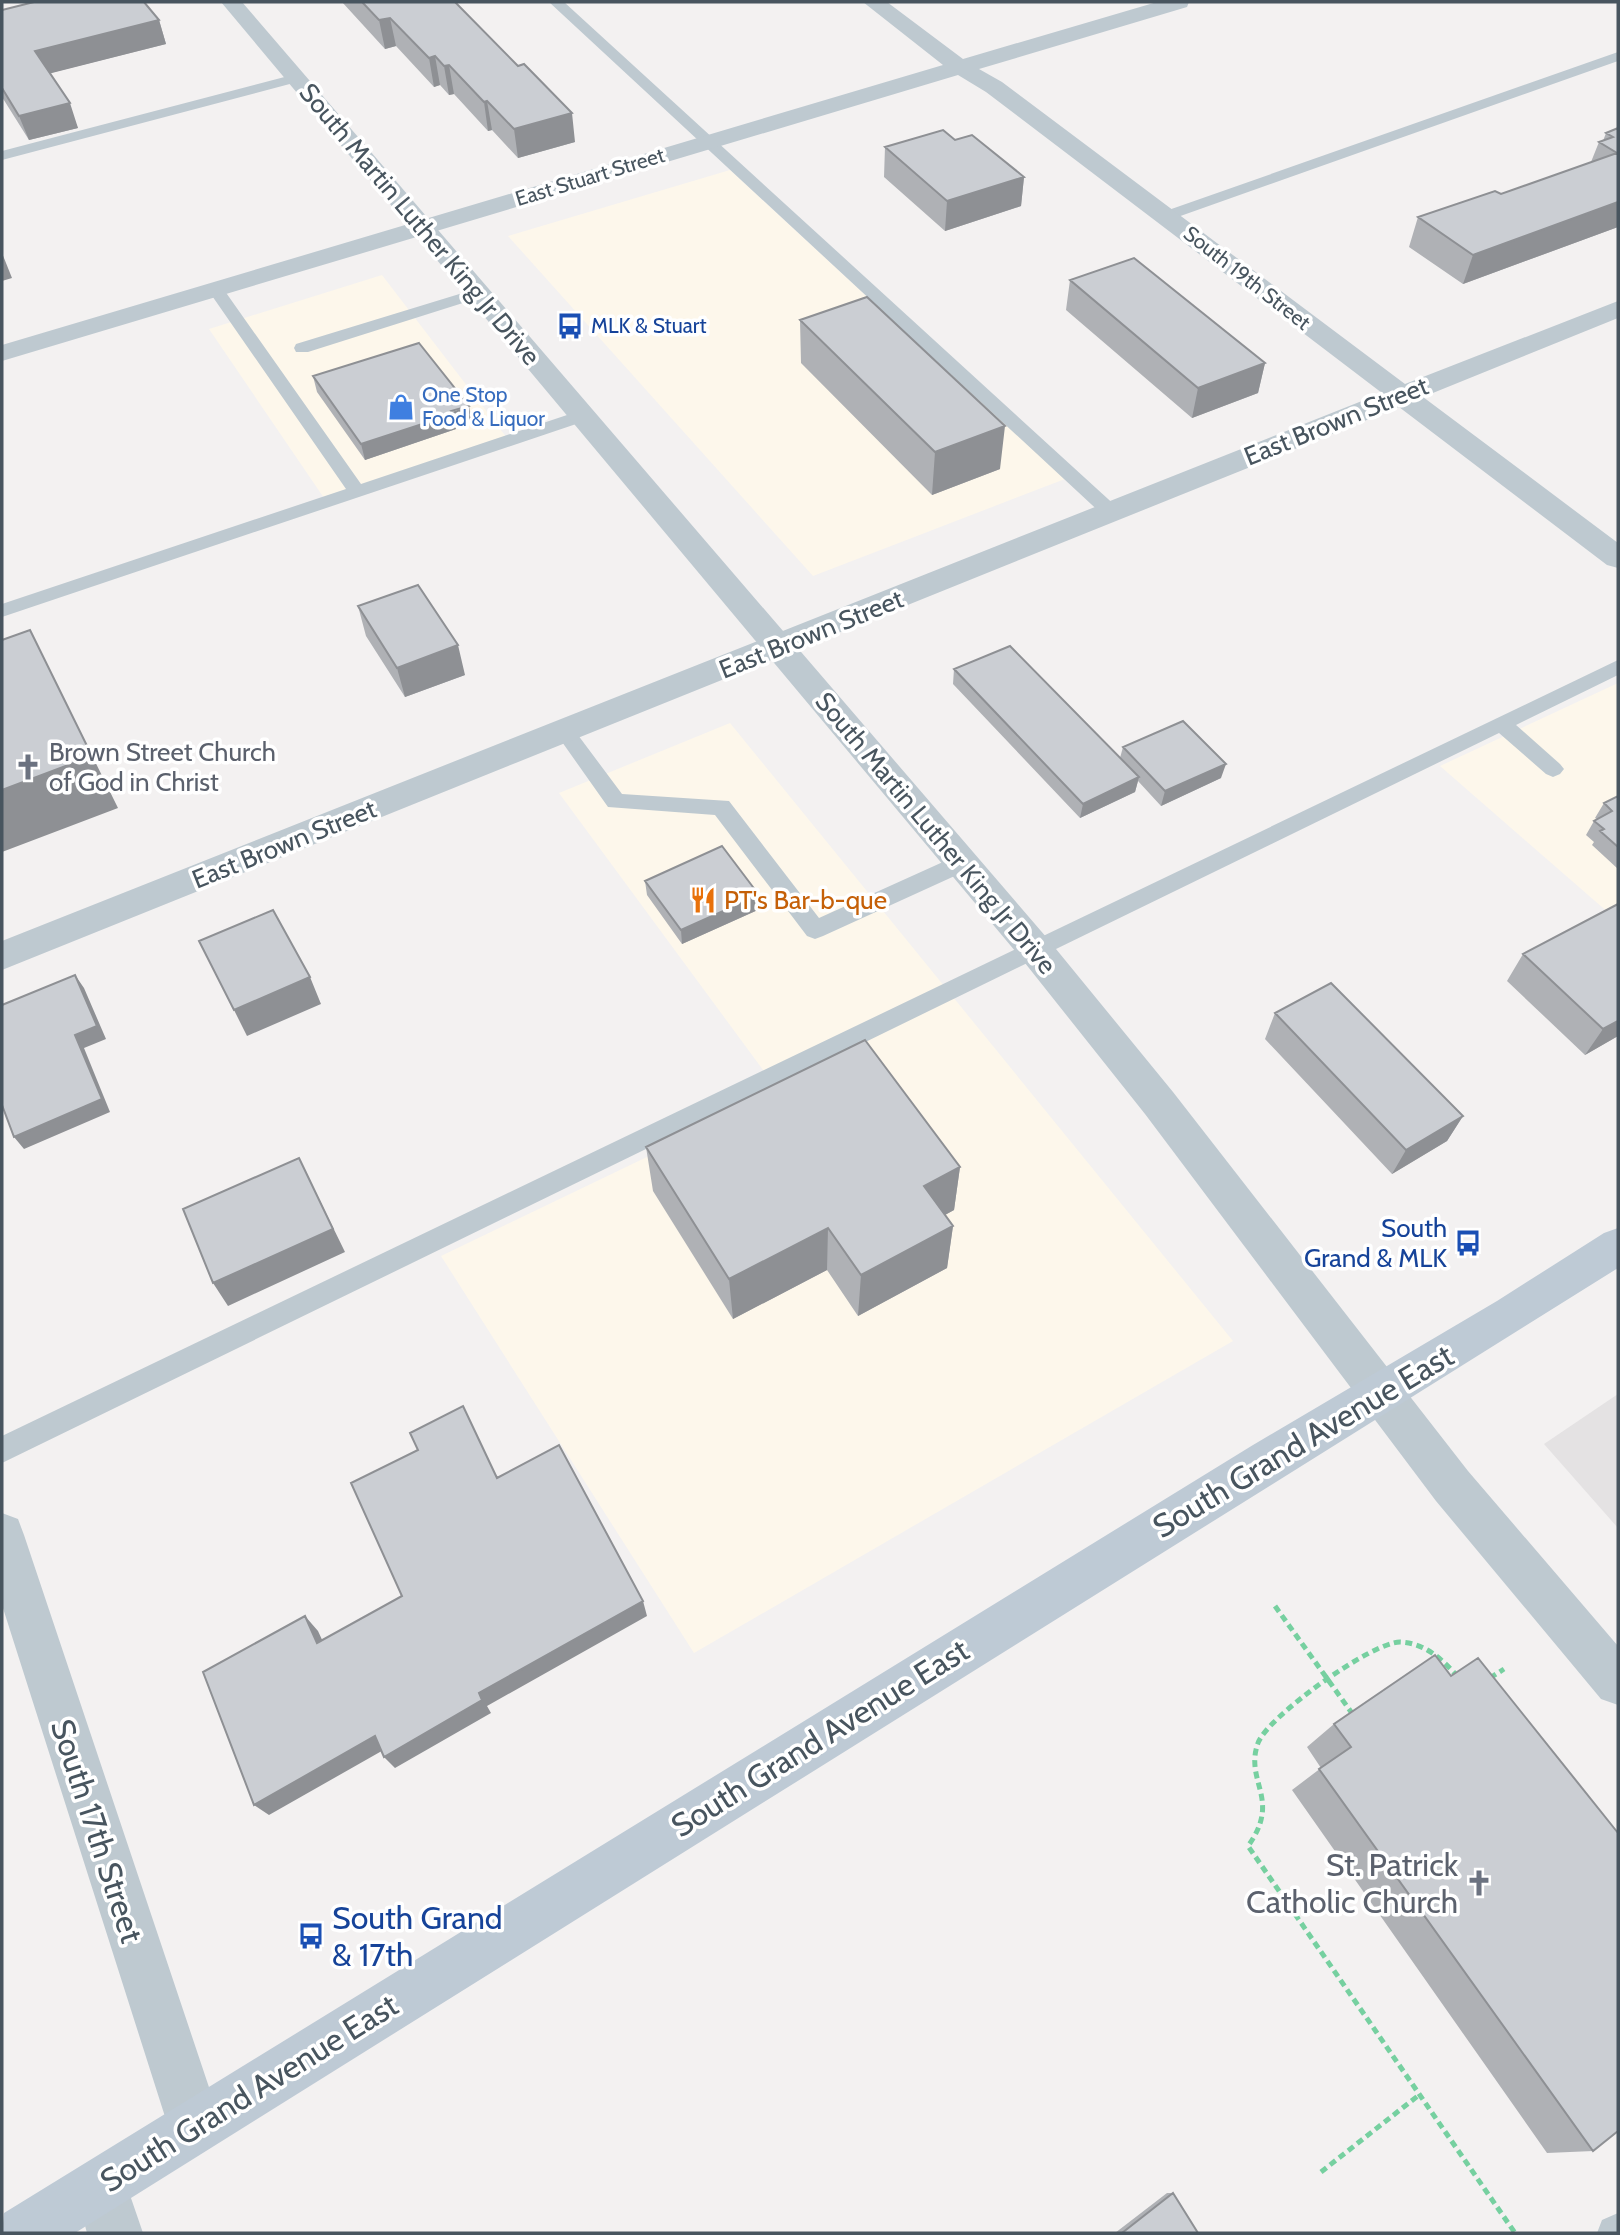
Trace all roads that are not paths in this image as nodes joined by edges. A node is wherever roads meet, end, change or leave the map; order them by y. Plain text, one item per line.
1 (231, 2) edge
2 (556, 2) edge
3 (874, 2) edge
4 (1179, 2) edge
5 (1618, 56) edge
6 (958, 66) junction
7 (296, 78) junction
8 (707, 141) junction
9 (2, 156) edge
10 (1166, 216) junction
11 (422, 228) junction
12 (216, 290) junction
13 (479, 293) junction
14 (1618, 309) edge
15 (302, 348) dead end
16 (2, 353) edge
17 (1399, 395) junction
18 (582, 416) junction
19 (357, 492) junction
20 (1112, 513) junction
21 (1618, 558) edge
22 (2, 611) edge
23 (780, 646) junction
24 (1618, 667) edge
25 (1502, 724) junction
26 (565, 732) junction
27 (1553, 769) dead end
28 (962, 863) junction
29 (1034, 948) junction
30 (2, 957) edge
31 (1618, 1246) edge
32 (1382, 1392) junction
33 (2, 1450) edge
34 (2, 1535) edge
35 (1618, 1682) edge
36 (195, 2126) junction
37 (108, 2209) edge
38 (24, 2233) edge

1 - 7 street, South Martin Luther King Jr Drive
2 - 8 lane
3 - 6 street, South 19th Street
4 - 6 street, East Stuart Street
5 - 10 lane
6 - 8 street, East Stuart Street
6 - 10 street, South 19th Street
7 - 9 lane
7 - 11 street, South Martin Luther King Jr Drive
8 - 11 street, East Stuart Street
8 - 20 lane
10 - 17 street, South 19th Street
11 - 12 street, East Stuart Street
11 - 13 street, South Martin Luther King Jr Drive
12 - 16 street, East Stuart Street
12 - 19 lane
13 - 15 lane
13 - 18 street, South Martin Luther King Jr Drive
14 - 17 street, East Brown Street
17 - 20 street, East Brown Street
17 - 21 street, South 19th Street
18 - 19 lane
18 - 23 street, South Martin Luther King Jr Drive
19 - 22 lane
20 - 23 street, East Brown Street
23 - 26 street, East Brown Street
23 - 28 street, South Martin Luther King Jr Drive
24 - 25 lane
25 - 27 lane
25 - 29 lane
26 - 28 lane
26 - 30 street, East Brown Street
28 - 29 street, South Martin Luther King Jr Drive
29 - 32 street, South Martin Luther King Jr Drive
29 - 33 lane
31 - 32 main road, South Grand Avenue East
32 - 35 street, South Martin Luther King Jr Drive
32 - 36 main road, South Grand Avenue East
34 - 36 street, South 17th Street
36 - 37 main road, South Grand Avenue East
37 - 38 main road, South Grand Avenue East

